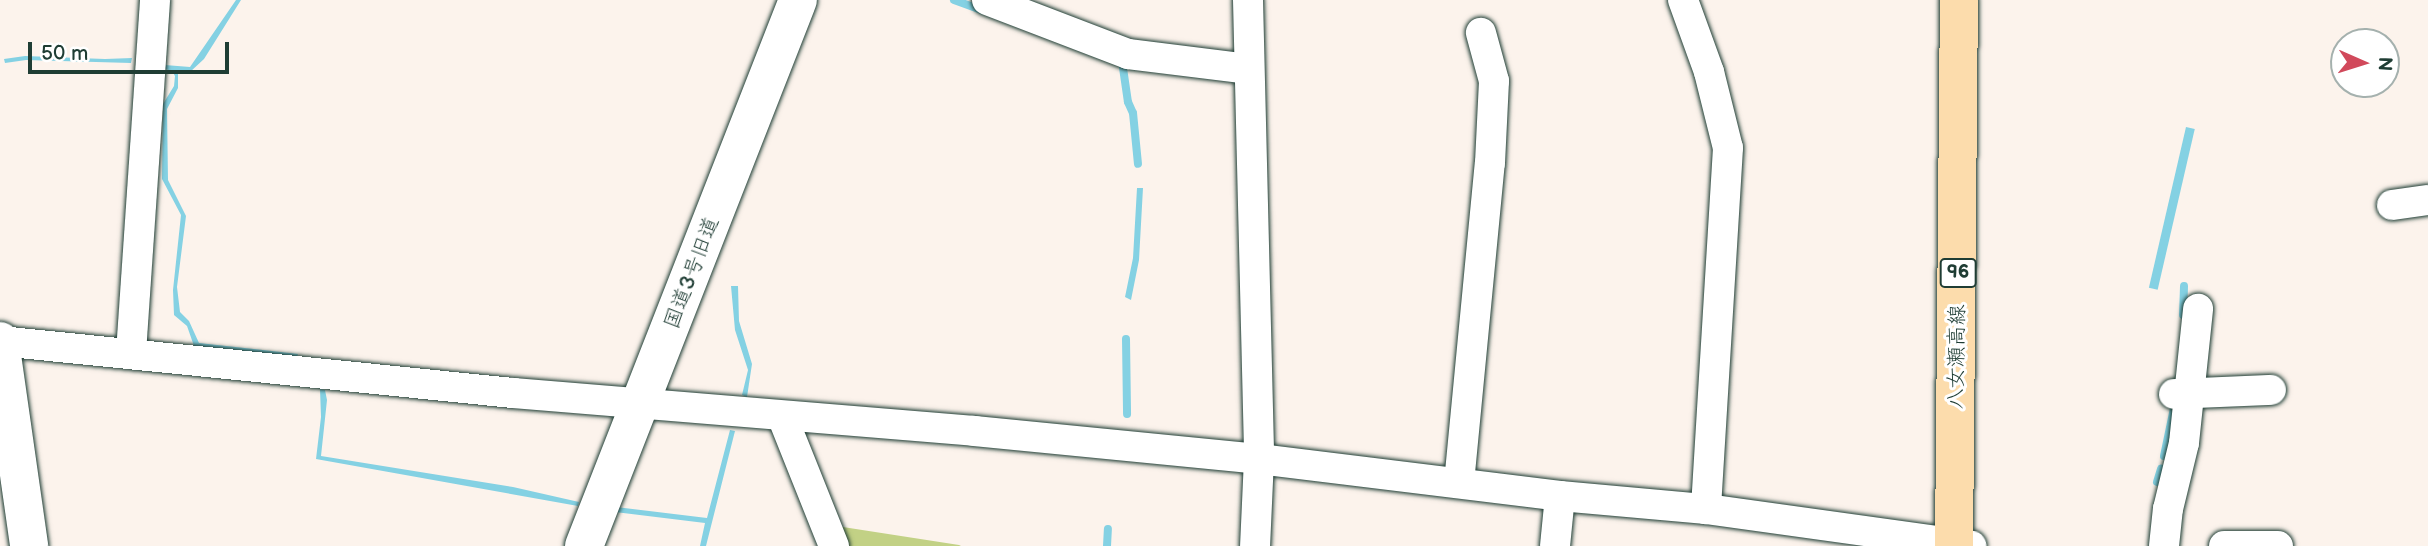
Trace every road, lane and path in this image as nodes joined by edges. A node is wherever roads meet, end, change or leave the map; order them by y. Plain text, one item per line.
1 (155, 0) edge
2 (798, 0) edge
3 (987, 0) edge
4 (1248, 0) edge
5 (1683, 0) edge
6 (1959, 0) edge
7 (1481, 33) dead end
8 (1248, 69) junction
9 (2428, 200) edge
10 (2392, 205) dead end
11 (2198, 309) dead end
12 (0, 341) edge
13 (131, 353) junction
14 (2271, 390) dead end
15 (2183, 393) junction
16 (641, 403) junction
17 (782, 416) junction
18 (1259, 460) junction
19 (1459, 483) junction
20 (1560, 496) junction
21 (1706, 509) junction
22 (1959, 544) edge
23 (29, 546) edge
24 (584, 546) edge
25 (834, 546) edge
26 (1255, 546) edge
27 (1555, 546) edge
28 (2164, 546) edge
29 (2224, 546) edge
30 (2278, 546) edge

1 - 13 street
2 - 16 street, 国道3号旧道
3 - 8 street
4 - 8 street
5 - 21 street
6 - 22 main road, 八女瀬高線 / 96
7 - 19 street
8 - 18 street
9 - 10 street
11 - 15 street
12 - 13 street
12 - 23 street
13 - 16 street
14 - 15 street
15 - 28 street
16 - 17 street
16 - 24 street, 国道3号旧道
17 - 18 street
17 - 25 street
18 - 19 street
18 - 26 street
19 - 20 street
20 - 21 street
20 - 27 street
21 - 22 street
29 - 30 street

